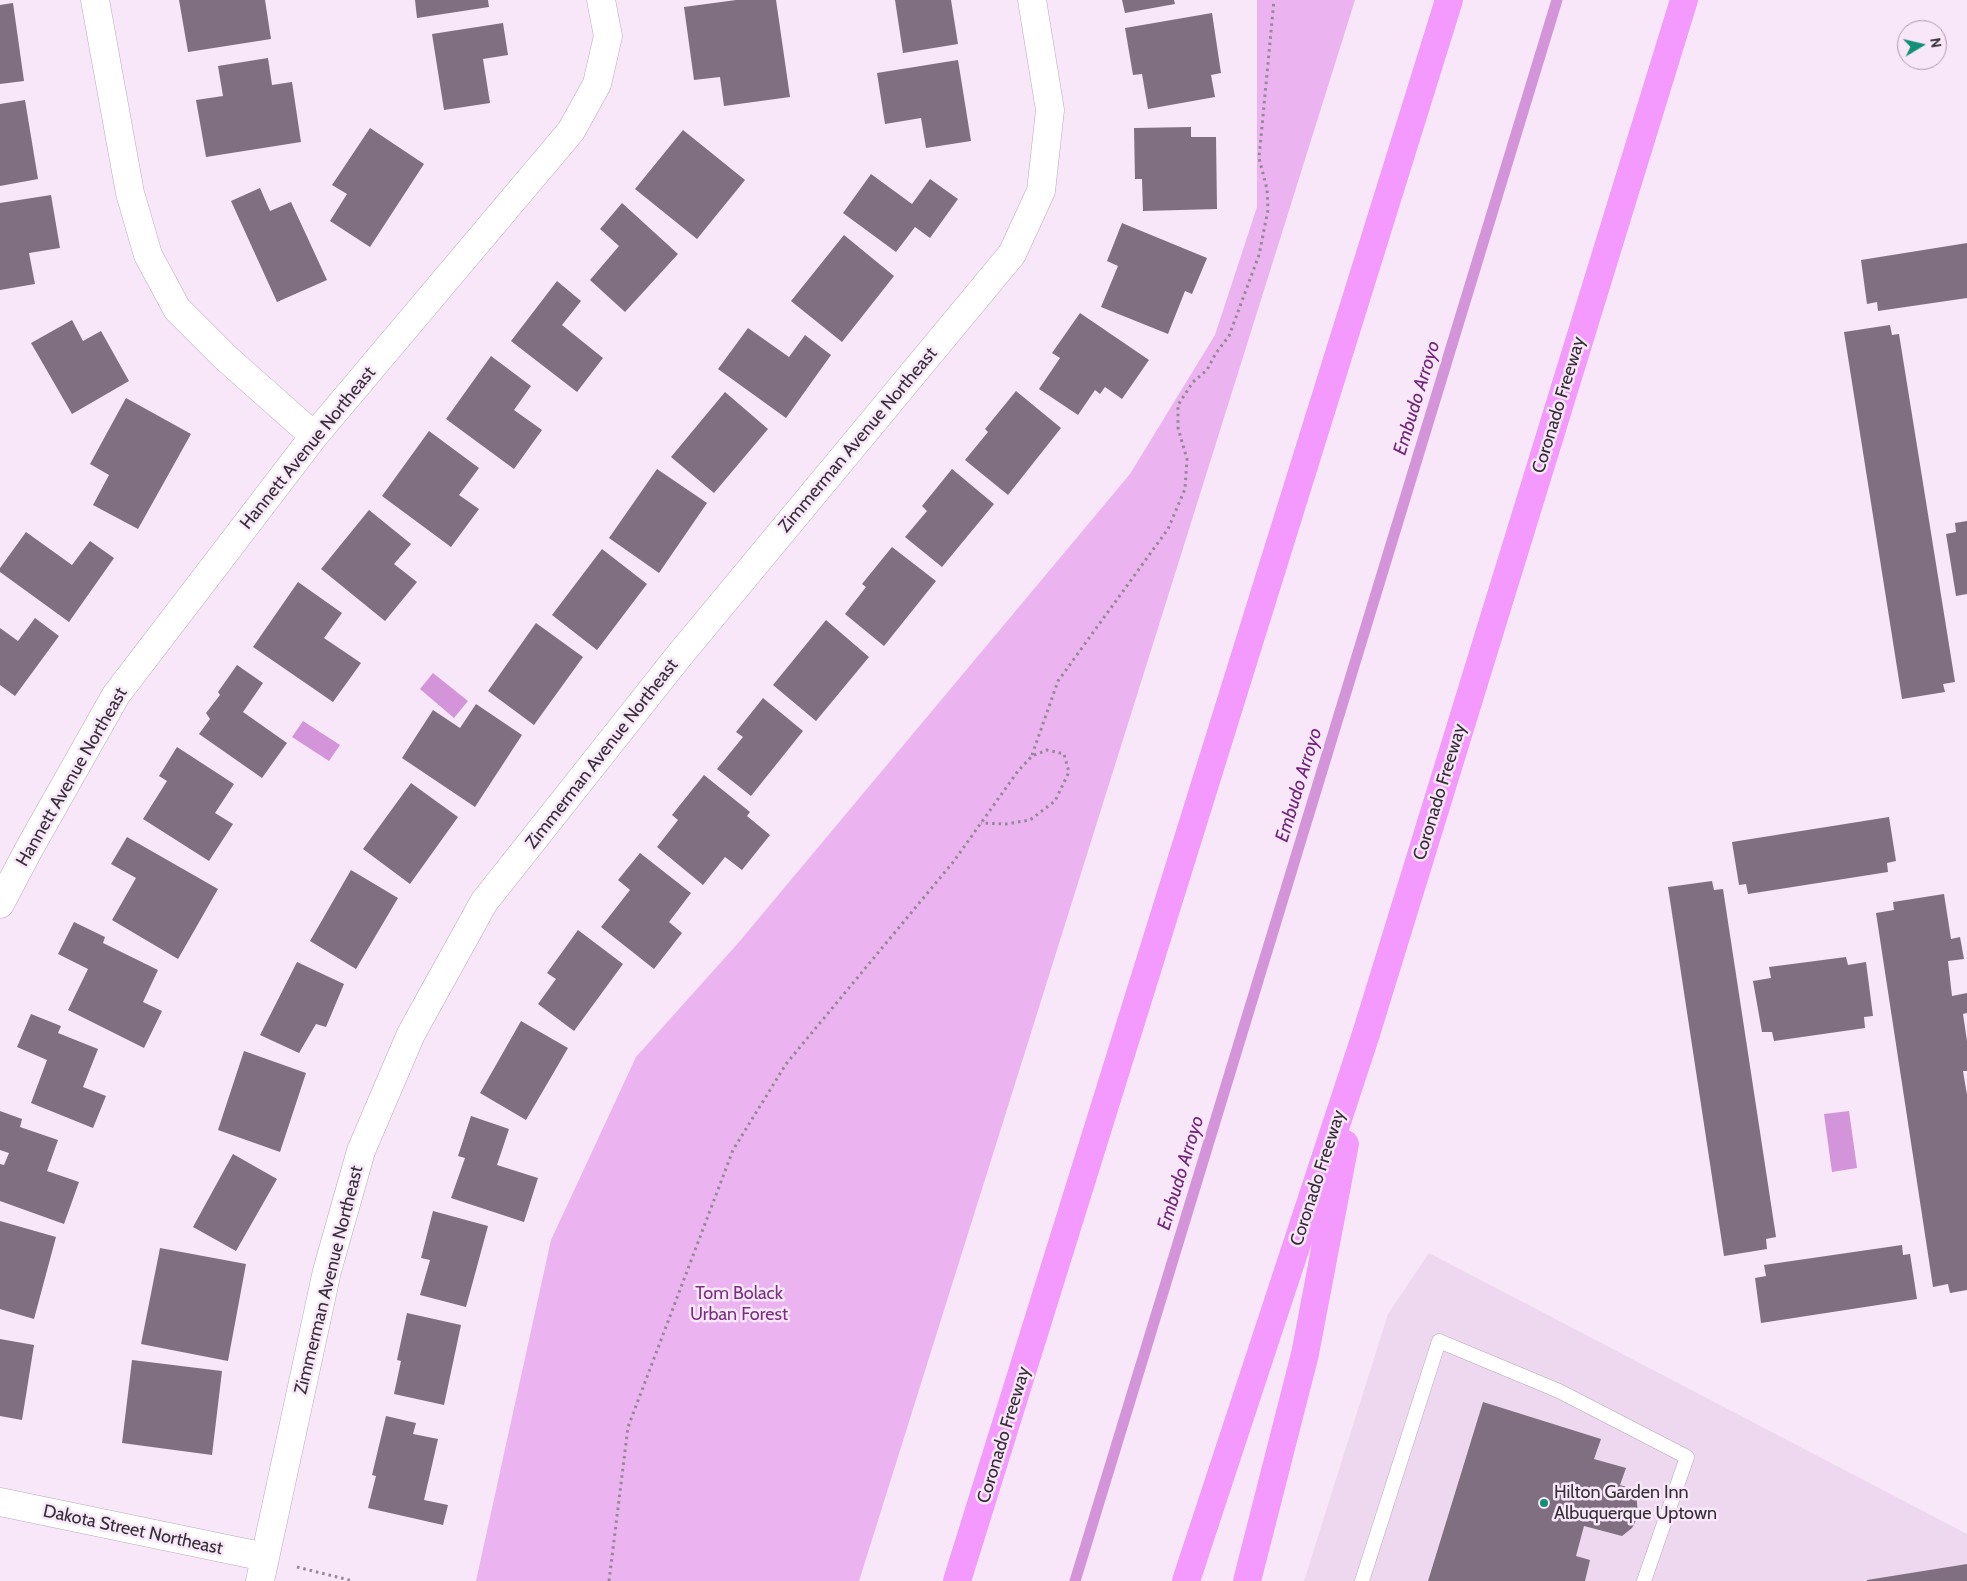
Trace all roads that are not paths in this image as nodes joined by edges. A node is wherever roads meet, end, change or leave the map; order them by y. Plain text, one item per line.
1 (95, 0) edge
2 (601, 0) edge
3 (1032, 0) edge
4 (1450, 0) edge
5 (1684, 0) edge
6 (314, 436) junction
7 (0, 904) edge
8 (1366, 1034) junction
9 (0, 1502) edge
10 (262, 1569) edge
11 (958, 1581) edge
12 (1186, 1581) edge
13 (1247, 1581) edge
14 (1362, 1581) edge
15 (1644, 1581) edge

1 - 6 street
2 - 6 street, Hannett Avenue Northeast
3 - 10 street, Zimmerman Avenue Northeast
4 - 11 highway, Coronado Freeway
5 - 8 highway, Coronado Freeway
6 - 7 street, Hannett Avenue Northeast
8 - 12 highway, Coronado Freeway
8 - 13 highway
9 - 10 street, Dakota Street Northeast
14 - 15 lane

